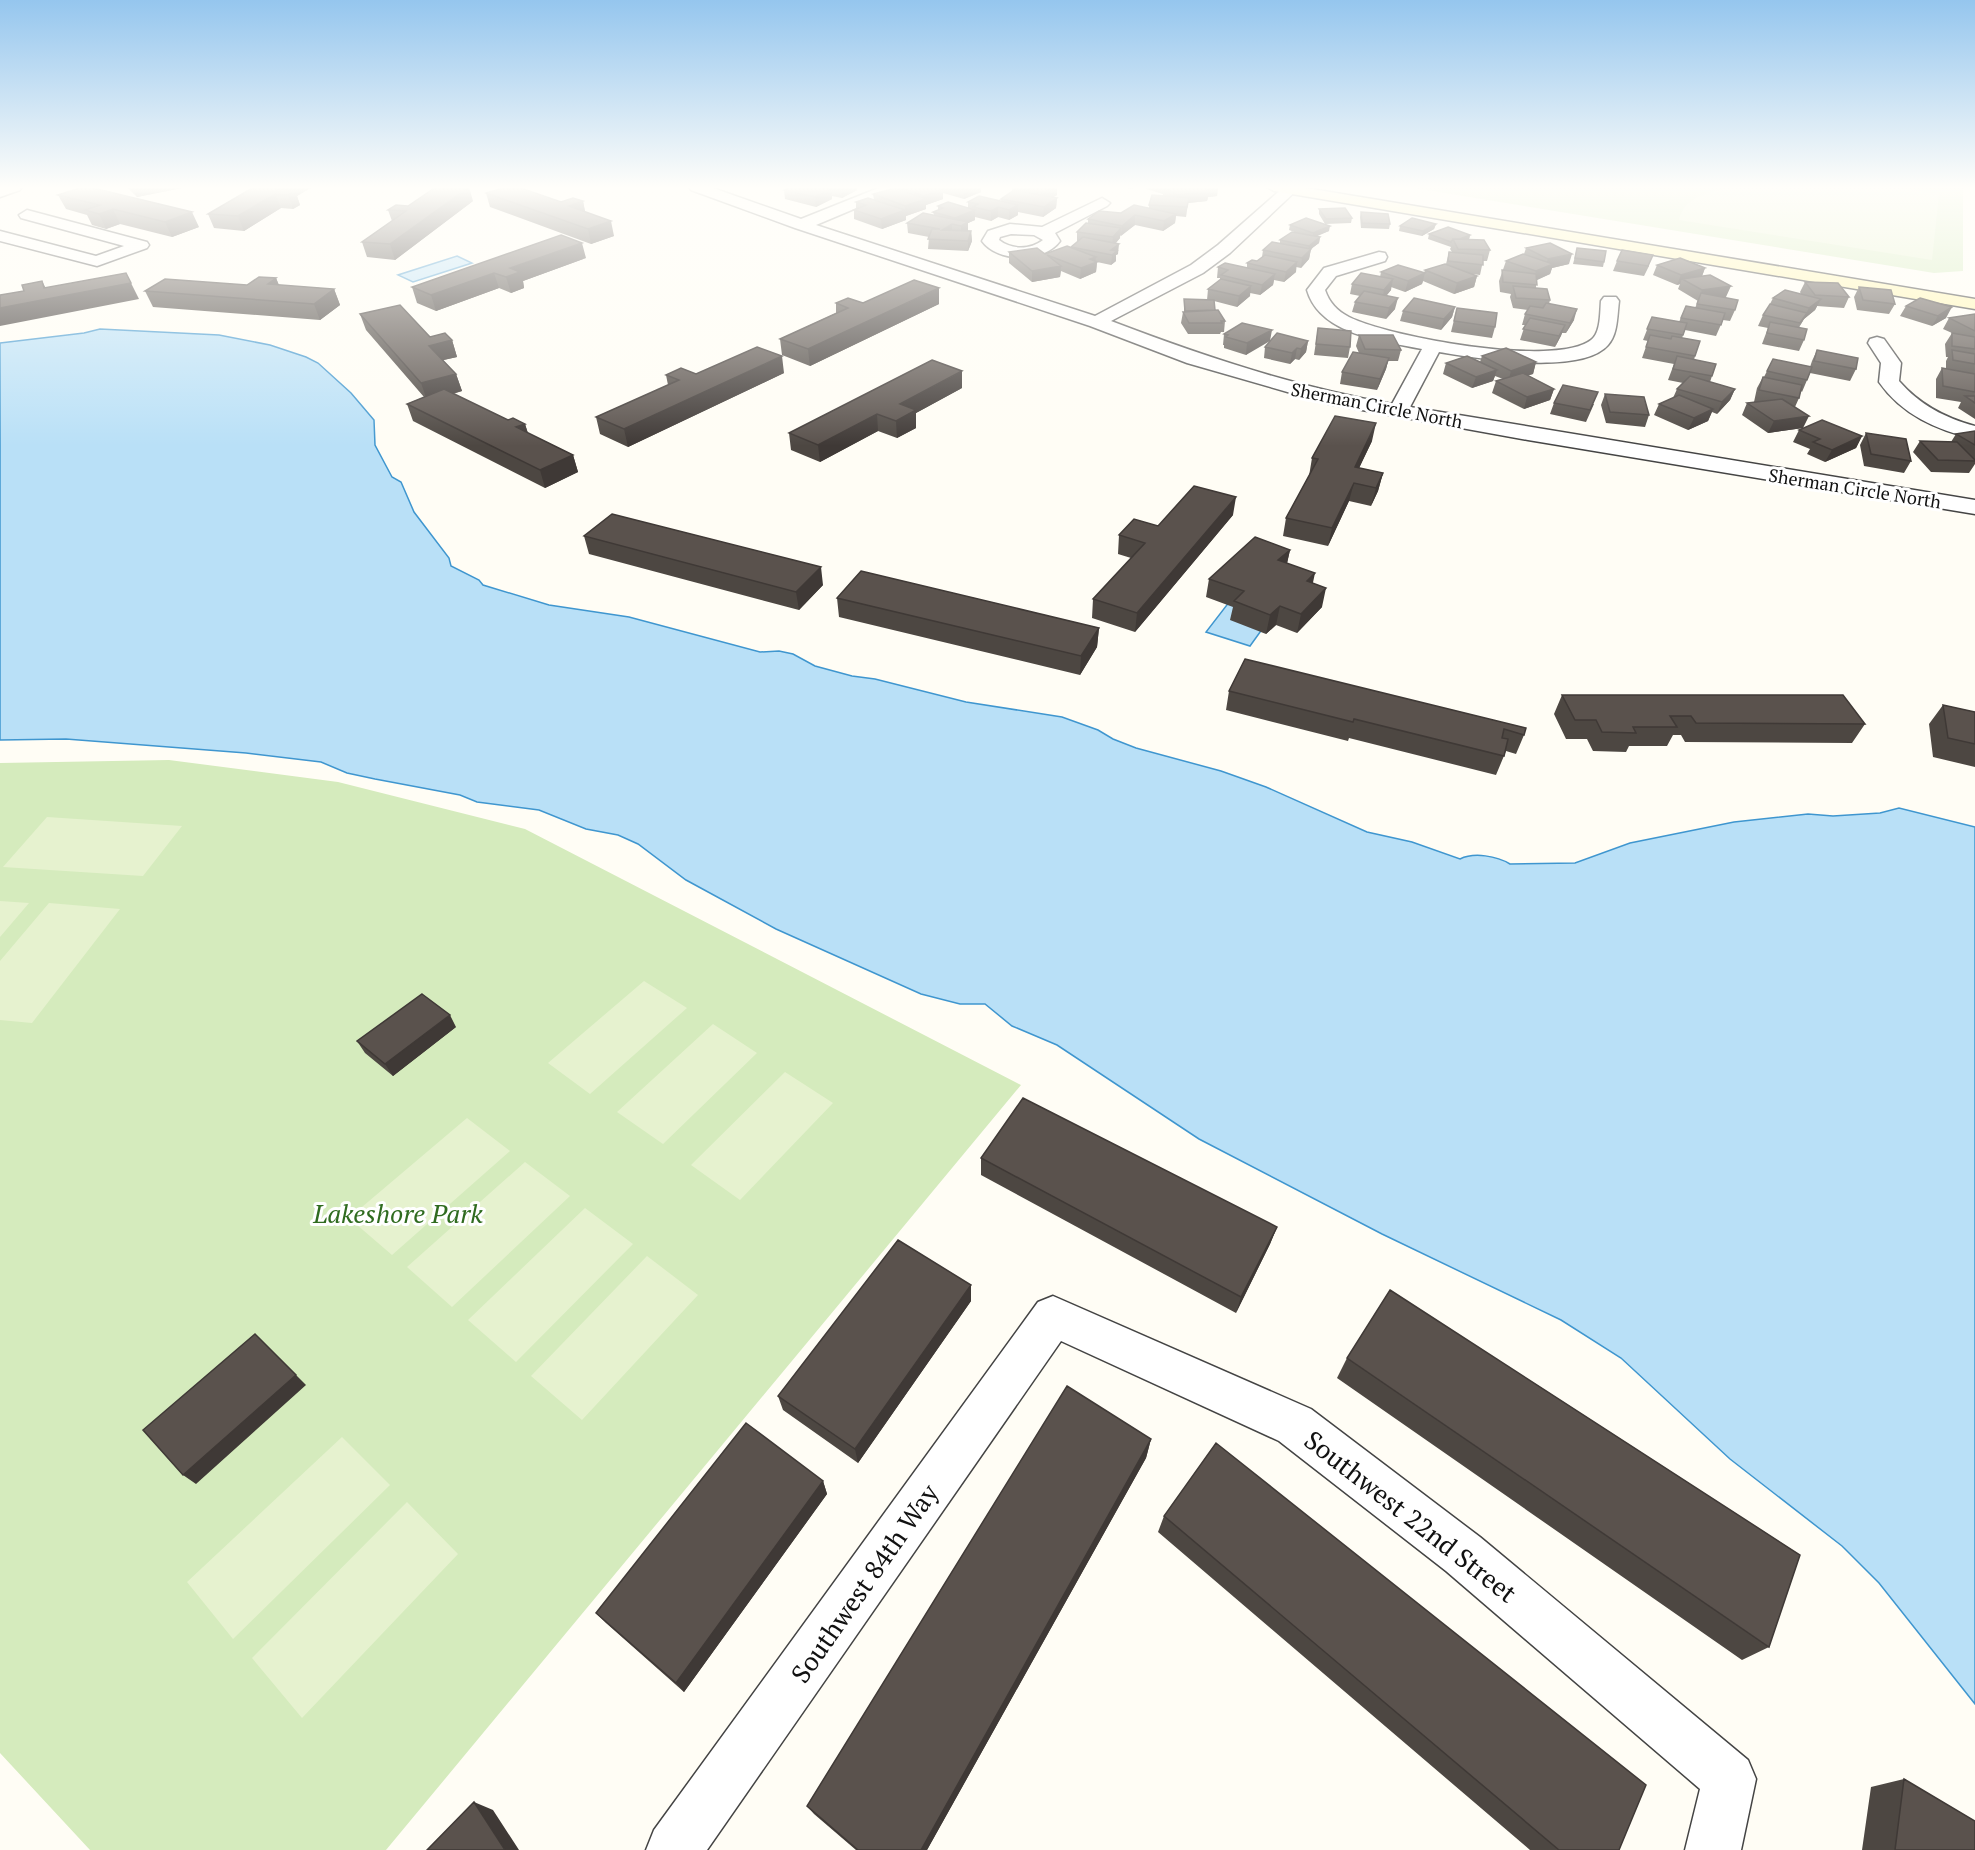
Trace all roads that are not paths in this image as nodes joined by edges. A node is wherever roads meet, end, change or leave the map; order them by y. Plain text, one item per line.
1 (953, 273) edge
2 (1187, 273) edge
3 (1329, 273) edge
4 (1790, 273) edge
5 (1870, 273) edge
6 (1975, 290) edge
7 (1610, 301) dead end
8 (1083, 303) dead end
9 (1975, 304) edge
10 (1064, 311) junction
11 (1096, 322) junction
12 (1877, 343) dead end
13 (1433, 346) junction
14 (1398, 411) junction
15 (1975, 433) edge
16 (1975, 507) edge
17 (1053, 1316) joint
18 (674, 1850) edge
19 (1713, 1850) edge

1 - 10 street, Sherman Circle North
2 - 11 street
3 - 13 street
4 - 9 main road
5 - 6 main road
7 - 13 street
8 - 10 street
10 - 11 street, Sherman Circle North
11 - 14 street, Sherman Circle North
12 - 15 street
13 - 14 street
14 - 16 street, Sherman Circle North
17 - 18 street, Southwest 84th Way
17 - 19 street, Southwest 22nd Street

